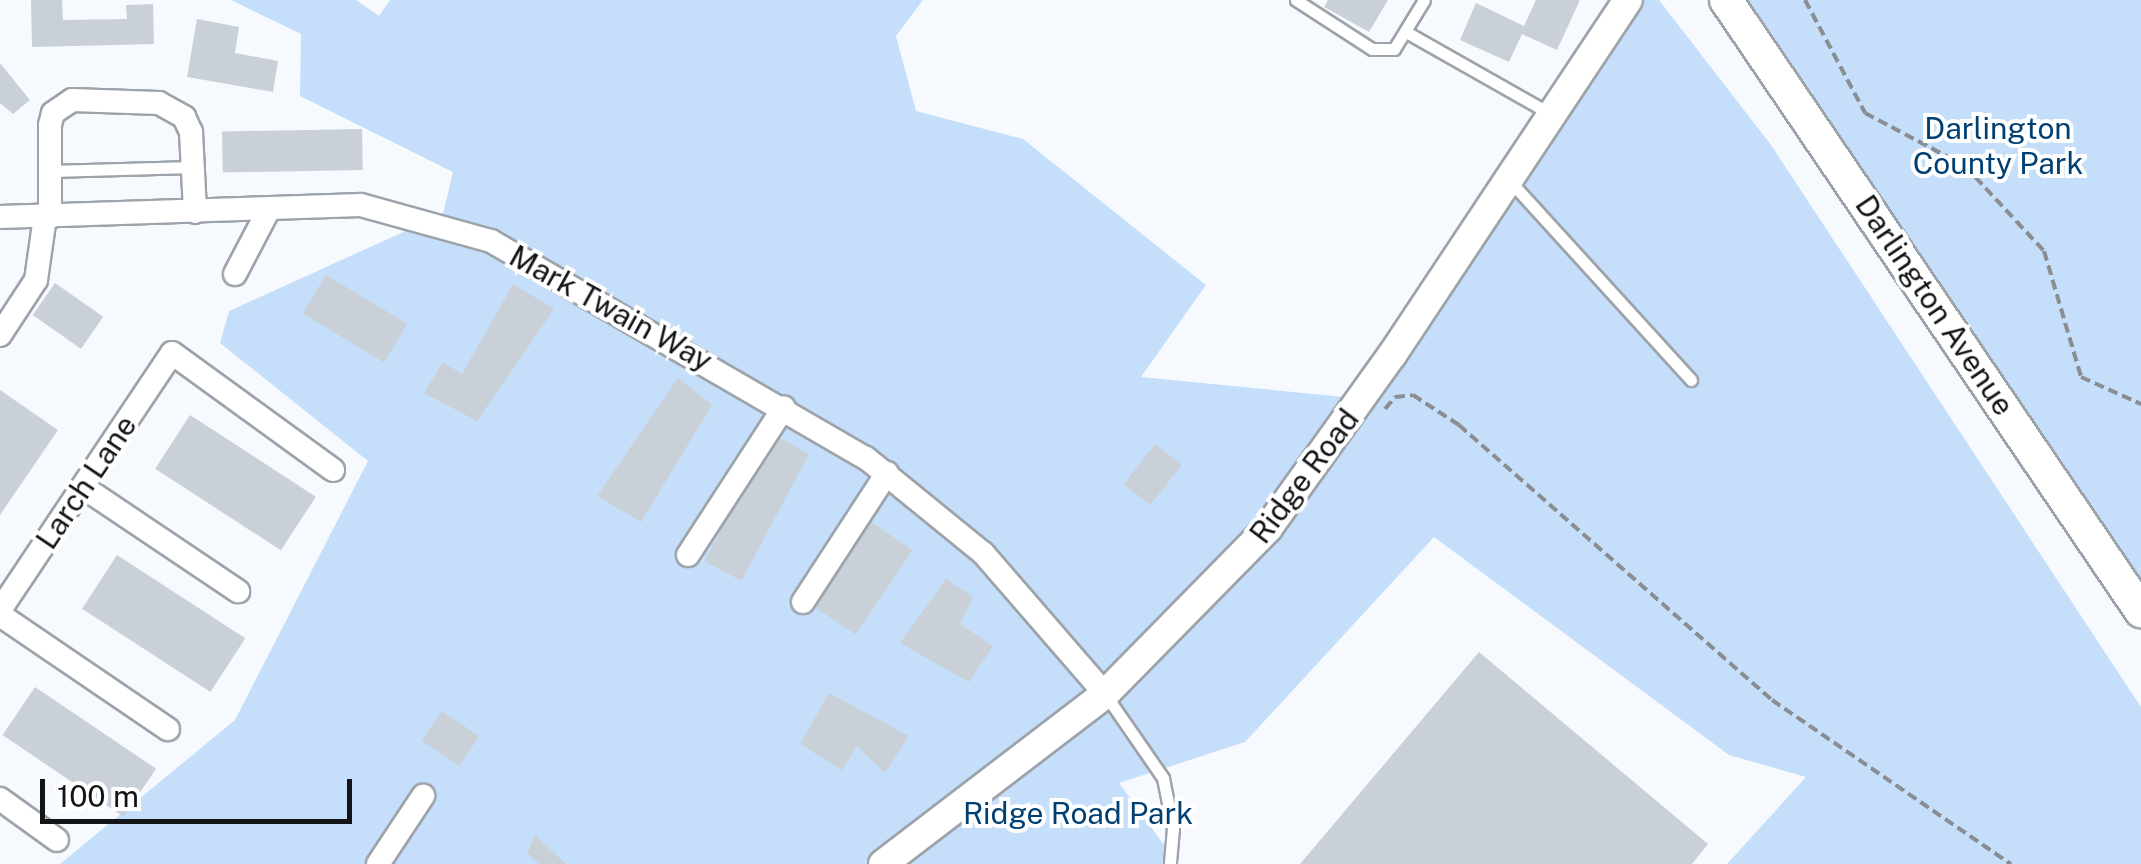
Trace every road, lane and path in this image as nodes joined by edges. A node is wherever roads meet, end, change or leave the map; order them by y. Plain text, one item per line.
1 (1296, 0) edge
2 (1424, 0) edge
3 (1628, 0) edge
4 (1726, 0) edge
5 (1805, 0) edge
6 (1406, 32) junction
7 (1550, 114) junction
8 (193, 167) junction
9 (50, 171) junction
10 (1507, 178) junction
11 (269, 209) junction
12 (194, 212) junction
13 (0, 217) edge
14 (48, 217) junction
15 (235, 274) dead end
16 (0, 335) edge
17 (1691, 380) dead end
18 (2141, 404) edge
19 (784, 407) junction
20 (1374, 423) dead end
21 (333, 470) dead end
22 (888, 473) junction
23 (83, 487) junction
24 (688, 555) dead end
25 (238, 591) dead end
26 (804, 602) dead end
27 (2141, 611) edge
28 (0, 613) edge
29 (1105, 694) junction
30 (168, 729) dead end
31 (423, 796) dead end
32 (0, 799) edge
33 (57, 840) dead end
34 (378, 864) edge
35 (884, 864) edge
36 (1170, 864) edge
37 (2012, 864) edge

1 - 6 lane
2 - 6 lane
3 - 7 street, Ridge Road
4 - 27 main road, Darlington Avenue
5 - 18 path
6 - 7 lane
7 - 10 street, Ridge Road
8 - 9 lane
8 - 9 street
8 - 12 street
9 - 14 street
10 - 17 lane
10 - 29 street, Ridge Road
11 - 12 street, Mark Twain Way
11 - 15 street
11 - 19 street, Mark Twain Way
12 - 14 street, Mark Twain Way
13 - 14 street, Mark Twain Way
14 - 16 street
19 - 22 street, Mark Twain Way
19 - 24 street
20 - 37 path
21 - 23 street, Larch Lane
22 - 26 street
22 - 29 street, Mark Twain Way
23 - 25 street
23 - 28 street, Larch Lane
28 - 30 street
29 - 35 street, Ridge Road
29 - 36 lane
31 - 34 street
32 - 33 street

